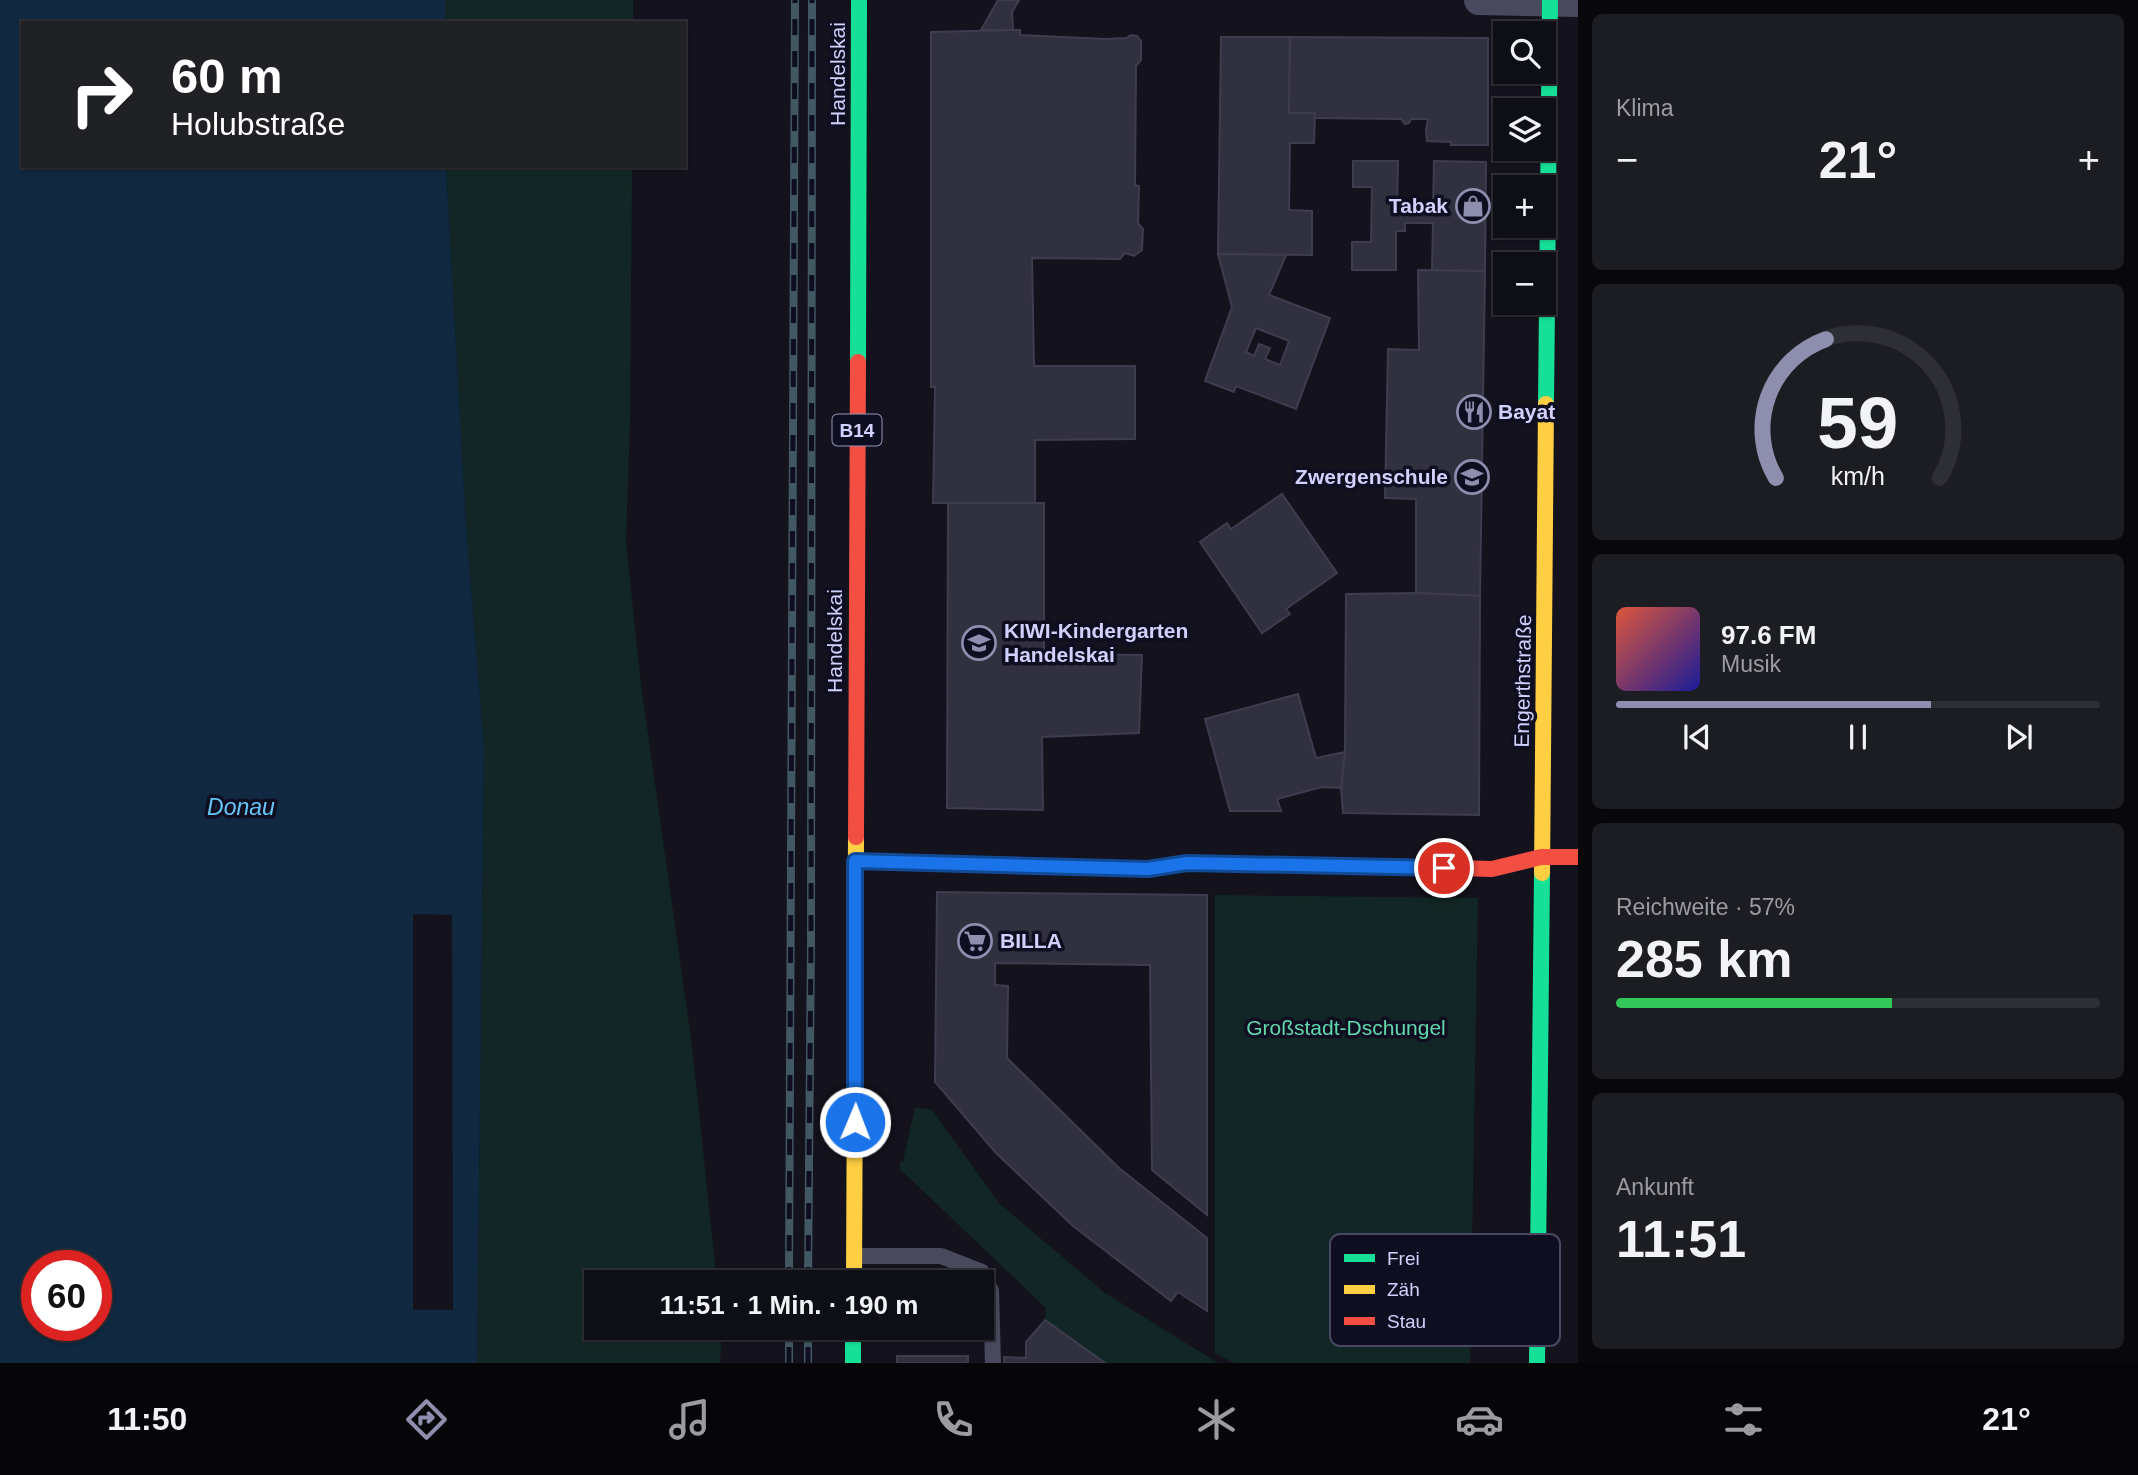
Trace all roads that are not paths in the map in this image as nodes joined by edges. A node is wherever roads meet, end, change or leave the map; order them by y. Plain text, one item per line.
1 (859, 0) edge
2 (1479, 0) edge
3 (1560, 1) edge
4 (1541, 857) junction
5 (1578, 857) edge
6 (855, 861) junction
7 (1538, 1234) edge
8 (854, 1256) junction
9 (854, 1270) edge
10 (853, 1340) edge
11 (853, 1363) edge
12 (993, 1363) edge

1 - 6 street, Handelskai / B14
2 - 3 street
3 - 4 street, Engerthstraße
4 - 5 street
4 - 6 street
4 - 7 street, Engerthstraße
6 - 8 street, Handelskai / B14
8 - 9 street, Handelskai / B14
8 - 12 lane
10 - 11 street

